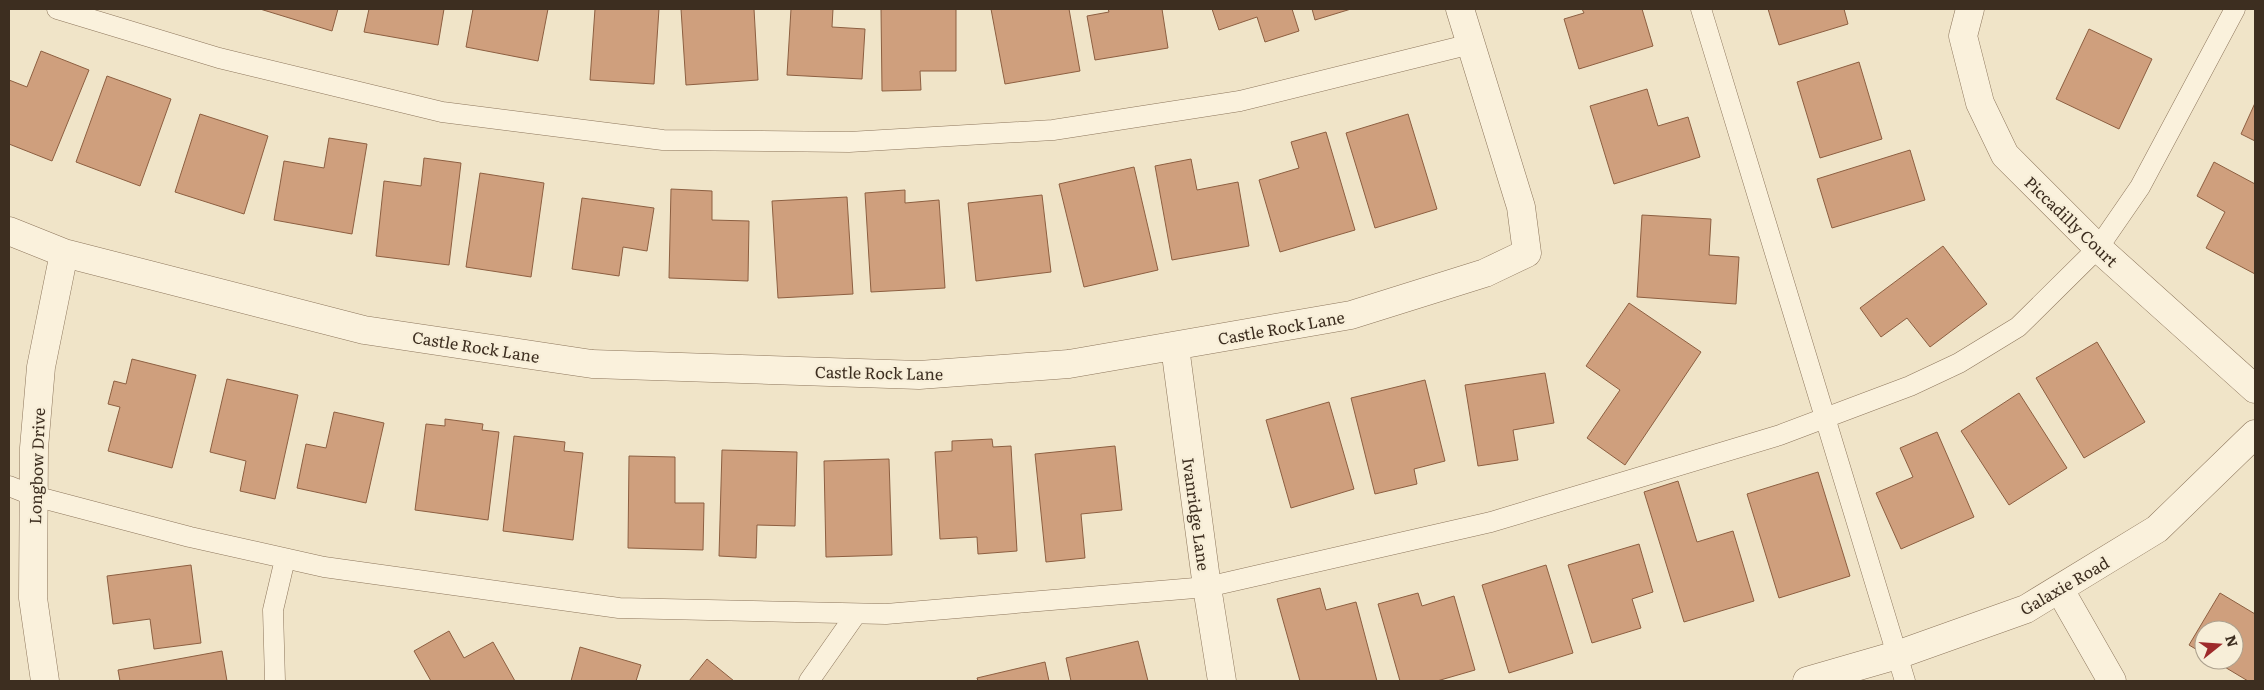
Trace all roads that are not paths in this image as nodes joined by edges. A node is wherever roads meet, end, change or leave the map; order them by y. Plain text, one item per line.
1 (57, 9) edge
2 (1460, 9) edge
3 (1701, 9) edge
4 (1970, 9) edge
5 (2235, 9) edge
6 (1471, 44) junction
7 (9, 231) edge
8 (2098, 248) junction
9 (64, 253) junction
10 (1175, 347) junction
11 (2255, 389) edge
12 (1826, 416) junction
13 (2255, 434) edge
14 (9, 486) edge
15 (34, 496) junction
16 (285, 559) junction
17 (1207, 587) junction
18 (2060, 590) junction
19 (856, 614) junction
20 (1897, 655) junction
21 (45, 681) edge
22 (276, 681) edge
23 (809, 681) edge
24 (1222, 681) edge
25 (1807, 681) edge
26 (1905, 681) edge
27 (2112, 681) edge

1 - 6 lane
2 - 6 street, Castle Rock Lane
3 - 12 lane
4 - 8 street, Piccadilly Court
5 - 8 lane
6 - 10 street, Castle Rock Lane
7 - 9 street, Castle Rock Lane
8 - 11 street, Piccadilly Court
8 - 12 lane
9 - 10 street, Castle Rock Lane
9 - 15 street, Longbow Drive
10 - 17 street, Ivanridge Lane
12 - 17 lane
12 - 20 lane
13 - 18 street, Galaxie Road
14 - 15 lane
15 - 16 lane
15 - 21 street, Longbow Drive
16 - 19 lane
16 - 22 lane
17 - 19 lane
17 - 24 street, Ivanridge Lane
18 - 20 street, Galaxie Road
18 - 27 street
19 - 23 lane
20 - 25 street, Galaxie Road
20 - 26 lane

